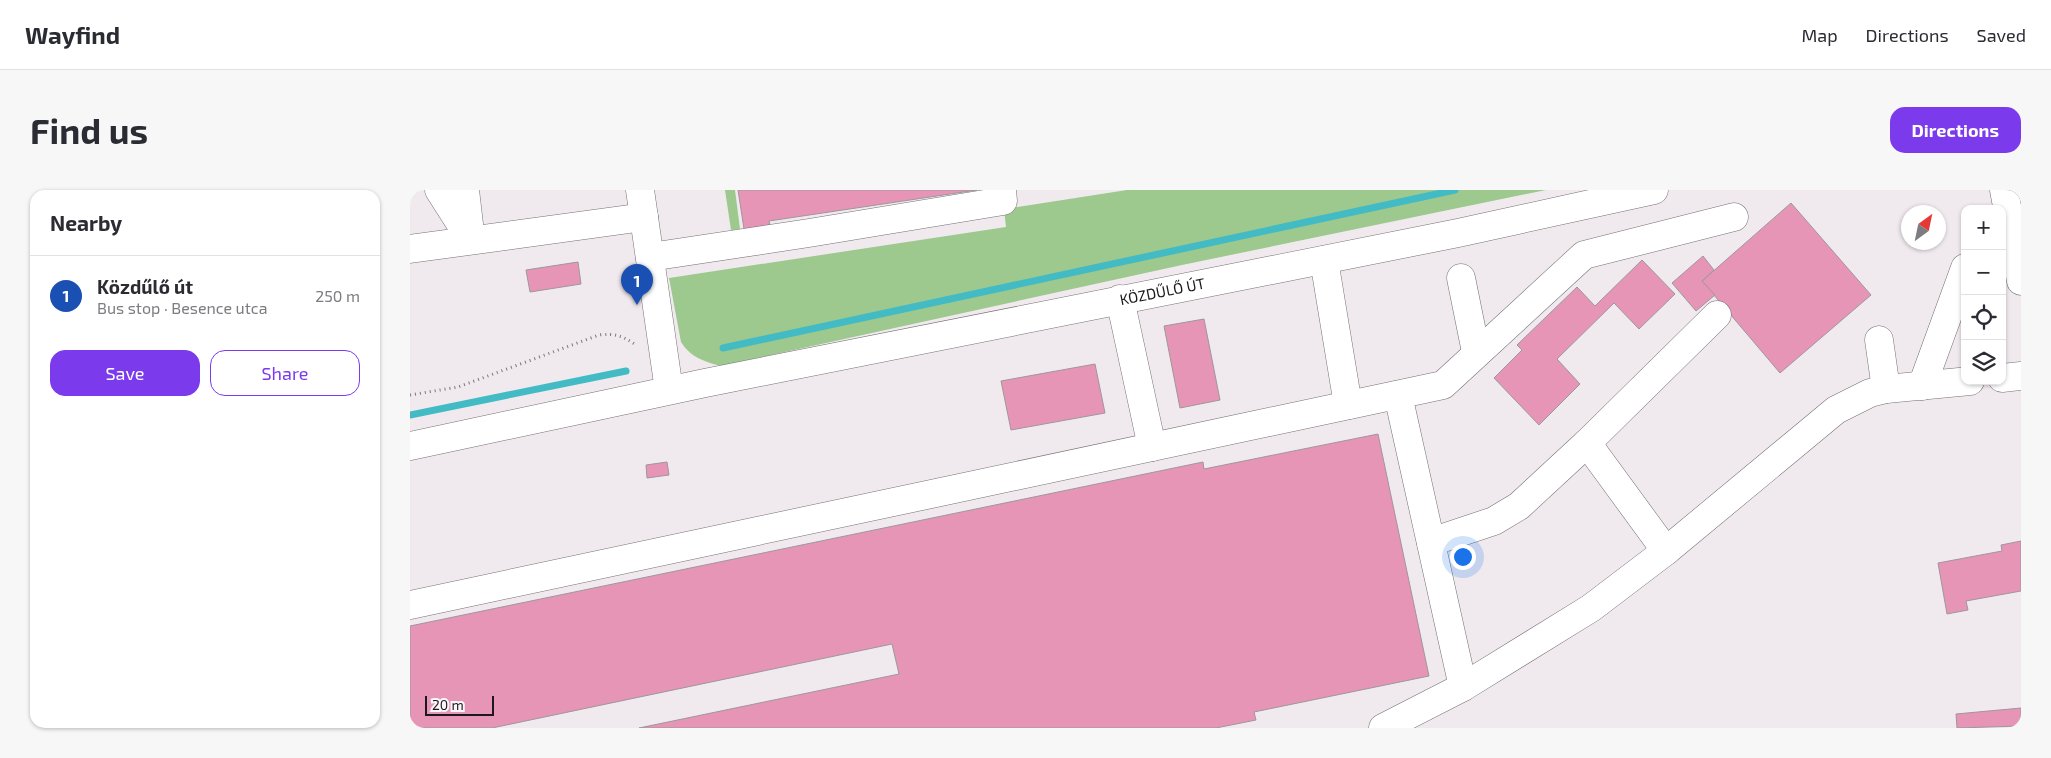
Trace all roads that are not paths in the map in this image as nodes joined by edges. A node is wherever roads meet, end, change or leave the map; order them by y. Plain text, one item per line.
1 (440, 190) edge
2 (465, 190) edge
3 (640, 190) edge
4 (1002, 190) edge
5 (1654, 190) edge
6 (1993, 190) edge
7 (2004, 190) edge
8 (1987, 205) edge
9 (644, 217) junction
10 (1734, 217) dead end
11 (471, 240) junction
12 (410, 249) edge
13 (650, 257) junction
14 (1324, 260) junction
15 (1461, 278) dead end
16 (1961, 279) edge
17 (2021, 281) edge
18 (1120, 299) junction
19 (1717, 315) dead end
20 (1879, 340) dead end
21 (1476, 352) junction
22 (2021, 376) edge
23 (667, 377) junction
24 (2006, 378) edge
25 (1961, 382) edge
26 (1922, 386) junction
27 (1886, 389) junction
28 (1398, 395) junction
29 (1348, 405) junction
30 (1588, 443) junction
31 (410, 446) edge
32 (1152, 447) junction
33 (1431, 542) junction
34 (1666, 551) junction
35 (410, 605) edge
36 (1463, 687) junction
37 (1383, 728) edge

1 - 11 street
2 - 11 street
3 - 9 street
4 - 13 street
5 - 14 street, KÖZDŰLŐ ÚT
6 - 8 street
7 - 17 street
9 - 11 street
9 - 13 street
10 - 21 street
11 - 12 street
13 - 23 street
14 - 18 street, KÖZDŰLŐ ÚT
14 - 29 street
15 - 21 street
16 - 26 street
18 - 23 street, KÖZDŰLŐ ÚT
18 - 32 street
19 - 30 street
20 - 27 street
21 - 28 street
22 - 24 street
23 - 31 street, KÖZDŰLŐ ÚT
25 - 26 street
26 - 27 street
27 - 34 street
28 - 29 street
28 - 33 street
29 - 32 street
30 - 33 street
30 - 34 street
32 - 35 street
33 - 36 street
34 - 36 street
36 - 37 street

